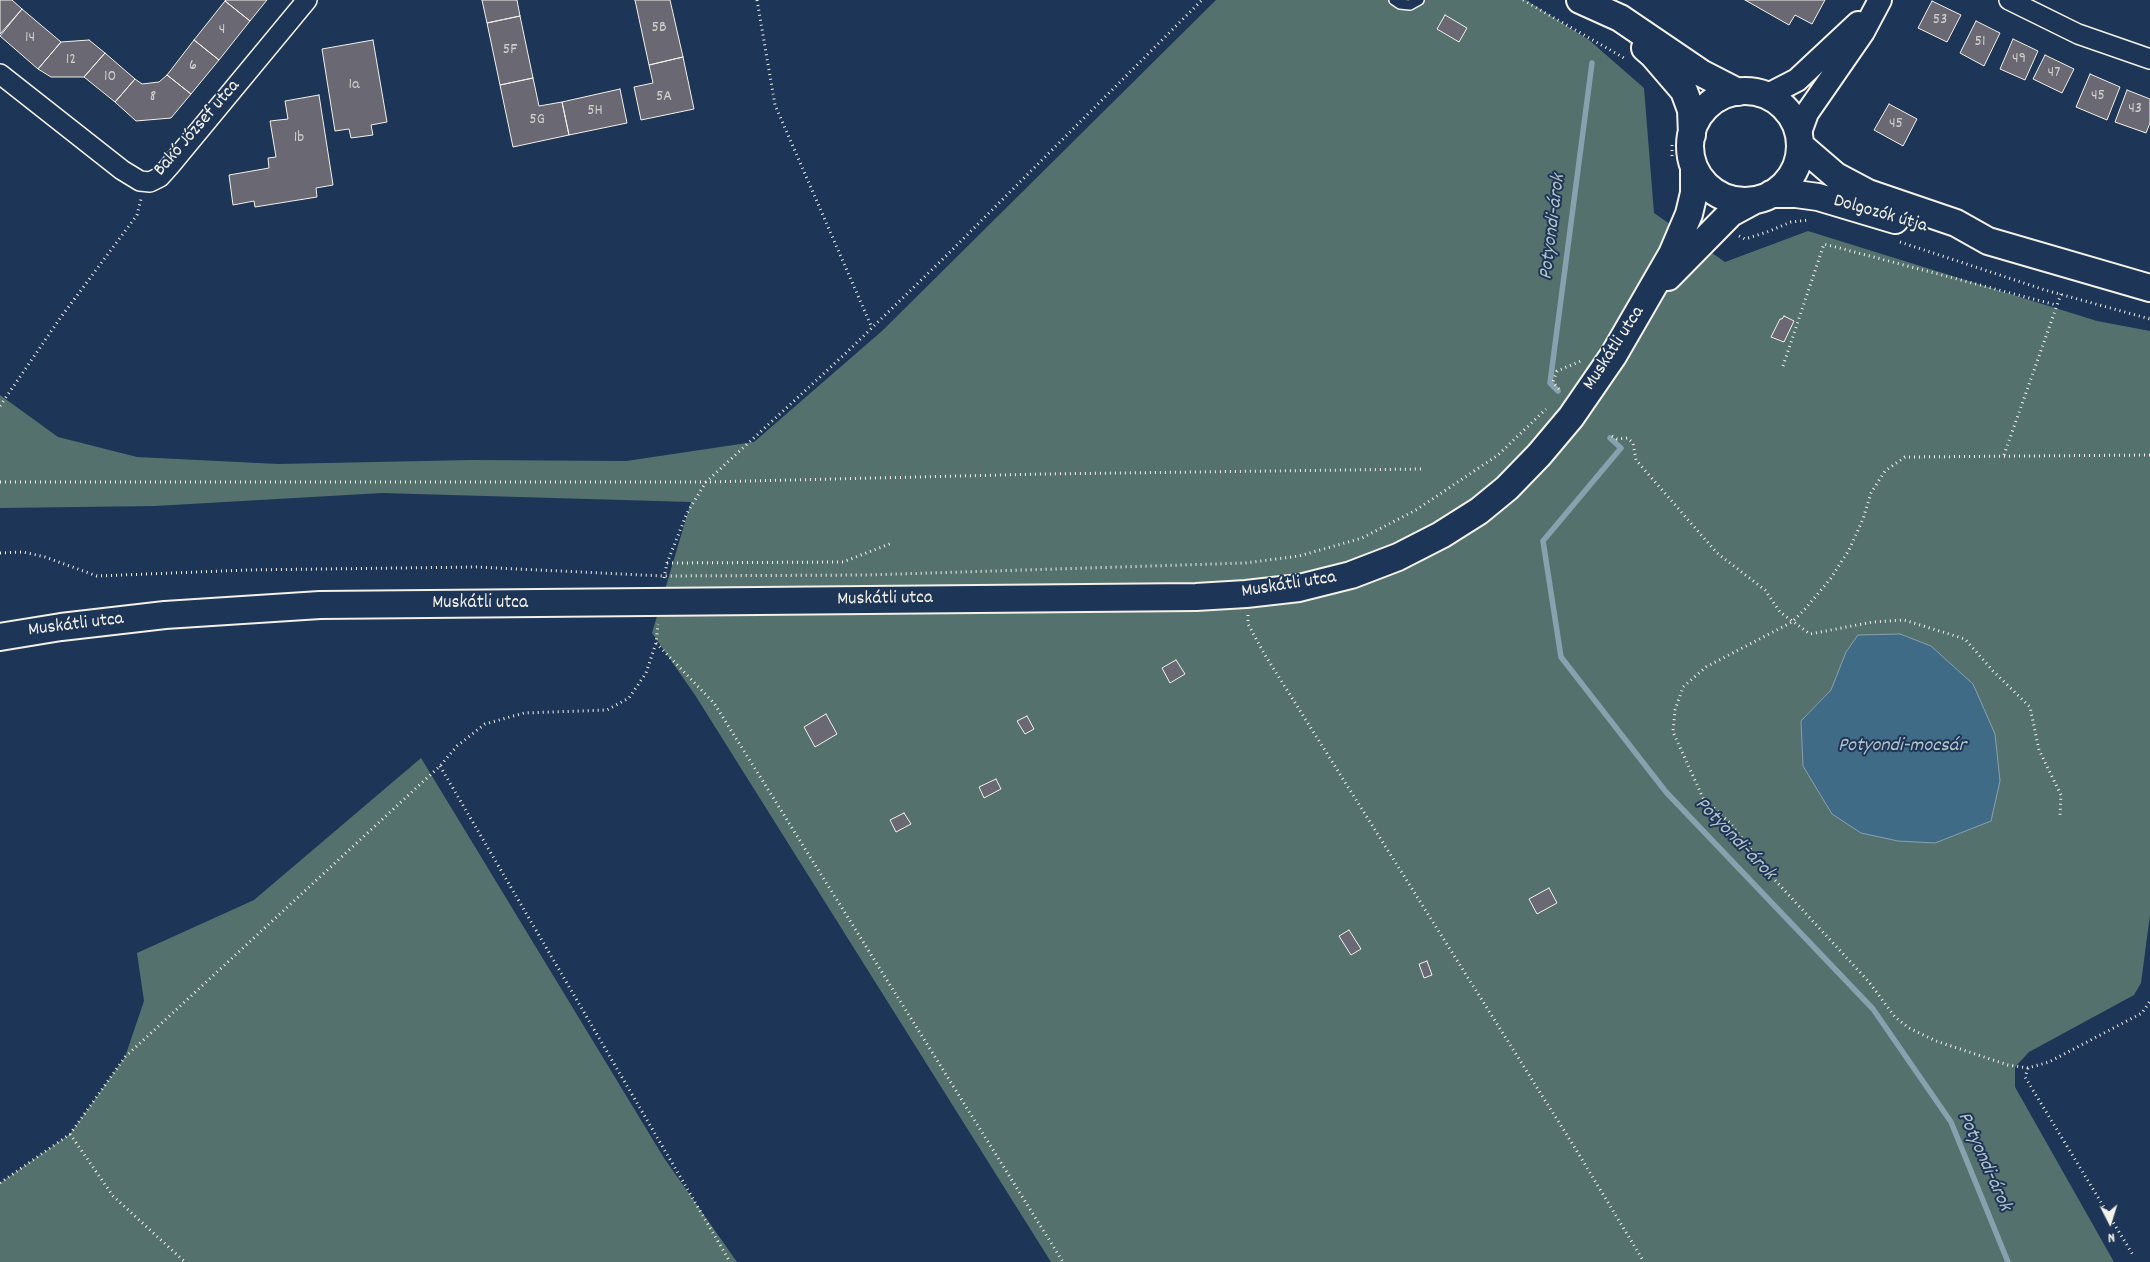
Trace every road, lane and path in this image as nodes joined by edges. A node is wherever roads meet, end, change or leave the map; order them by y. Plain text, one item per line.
1 (307, 0) edge
2 (758, 0) edge
3 (1202, 0) edge
4 (1394, 0) edge
5 (1419, 0) edge
6 (1523, 0) edge
7 (1879, 0) edge
8 (2009, 0) edge
9 (1588, 4) edge
10 (1627, 59) dead end
11 (2150, 59) edge
12 (0, 74) edge
13 (1738, 92) junction
14 (1766, 96) junction
15 (1682, 137) junction
16 (1800, 140) junction
17 (1683, 166) junction
18 (140, 181) junction
19 (1763, 197) junction
20 (1814, 219) dead end
21 (1718, 227) junction
22 (1894, 240) dead end
23 (1988, 240) junction
24 (2150, 288) edge
25 (2061, 294) junction
26 (1648, 297) junction
27 (2056, 305) junction
28 (2150, 318) edge
29 (872, 328) junction
30 (1584, 360) dead end
31 (1783, 366) dead end
32 (1559, 389) dead end
33 (1552, 404) dead end
34 (0, 406) edge
35 (1612, 436) dead end
36 (2004, 455) junction
37 (2150, 455) edge
38 (1424, 469) dead end
39 (0, 482) edge
40 (706, 482) junction
41 (892, 543) dead end
42 (0, 552) edge
43 (667, 563) junction
44 (664, 576) junction
45 (1246, 594) junction
46 (1792, 622) junction
47 (0, 637) edge
48 (440, 766) junction
49 (2060, 816) dead end
50 (2150, 1001) edge
51 (2028, 1068) junction
52 (70, 1134) junction
53 (0, 1183) edge
54 (2133, 1255) dead end
55 (185, 1262) edge
56 (730, 1262) edge
57 (1063, 1262) edge
58 (1644, 1262) edge

1 - 18 street, Bakó József utca
2 - 29 path
3 - 29 path
4 - 5 lane
6 - 10 path
7 - 14 street
7 - 16 street
8 - 11 street
9 - 13 main road
9 - 15 main road
12 - 18 street, Bakó József utca
13 - 14 main road
13 - 15 main road
14 - 16 main road
15 - 17 path
15 - 17 main road
16 - 19 main road
16 - 23 main road, Dolgozók útja
17 - 19 main road
17 - 26 main road, Muskátli utca
18 - 34 path
19 - 21 main road, Muskátli utca
19 - 23 main road, Dolgozók útja
20 - 21 path
21 - 26 main road, Muskátli utca
22 - 25 path
23 - 24 main road, Dolgozók útja
25 - 27 path
25 - 28 path
26 - 45 main road, Muskátli utca
27 - 31 path
27 - 36 path
29 - 40 path
30 - 32 path
33 - 44 path
35 - 46 path
36 - 37 path
36 - 46 path
38 - 40 path
39 - 40 path
40 - 43 path
41 - 43 path
42 - 44 path
43 - 44 path
45 - 47 main road, Muskátli utca
45 - 58 path
46 - 49 path
46 - 51 path
48 - 52 path
48 - 56 path
48 - 57 path
50 - 51 path
51 - 54 path
52 - 53 path
52 - 55 path

